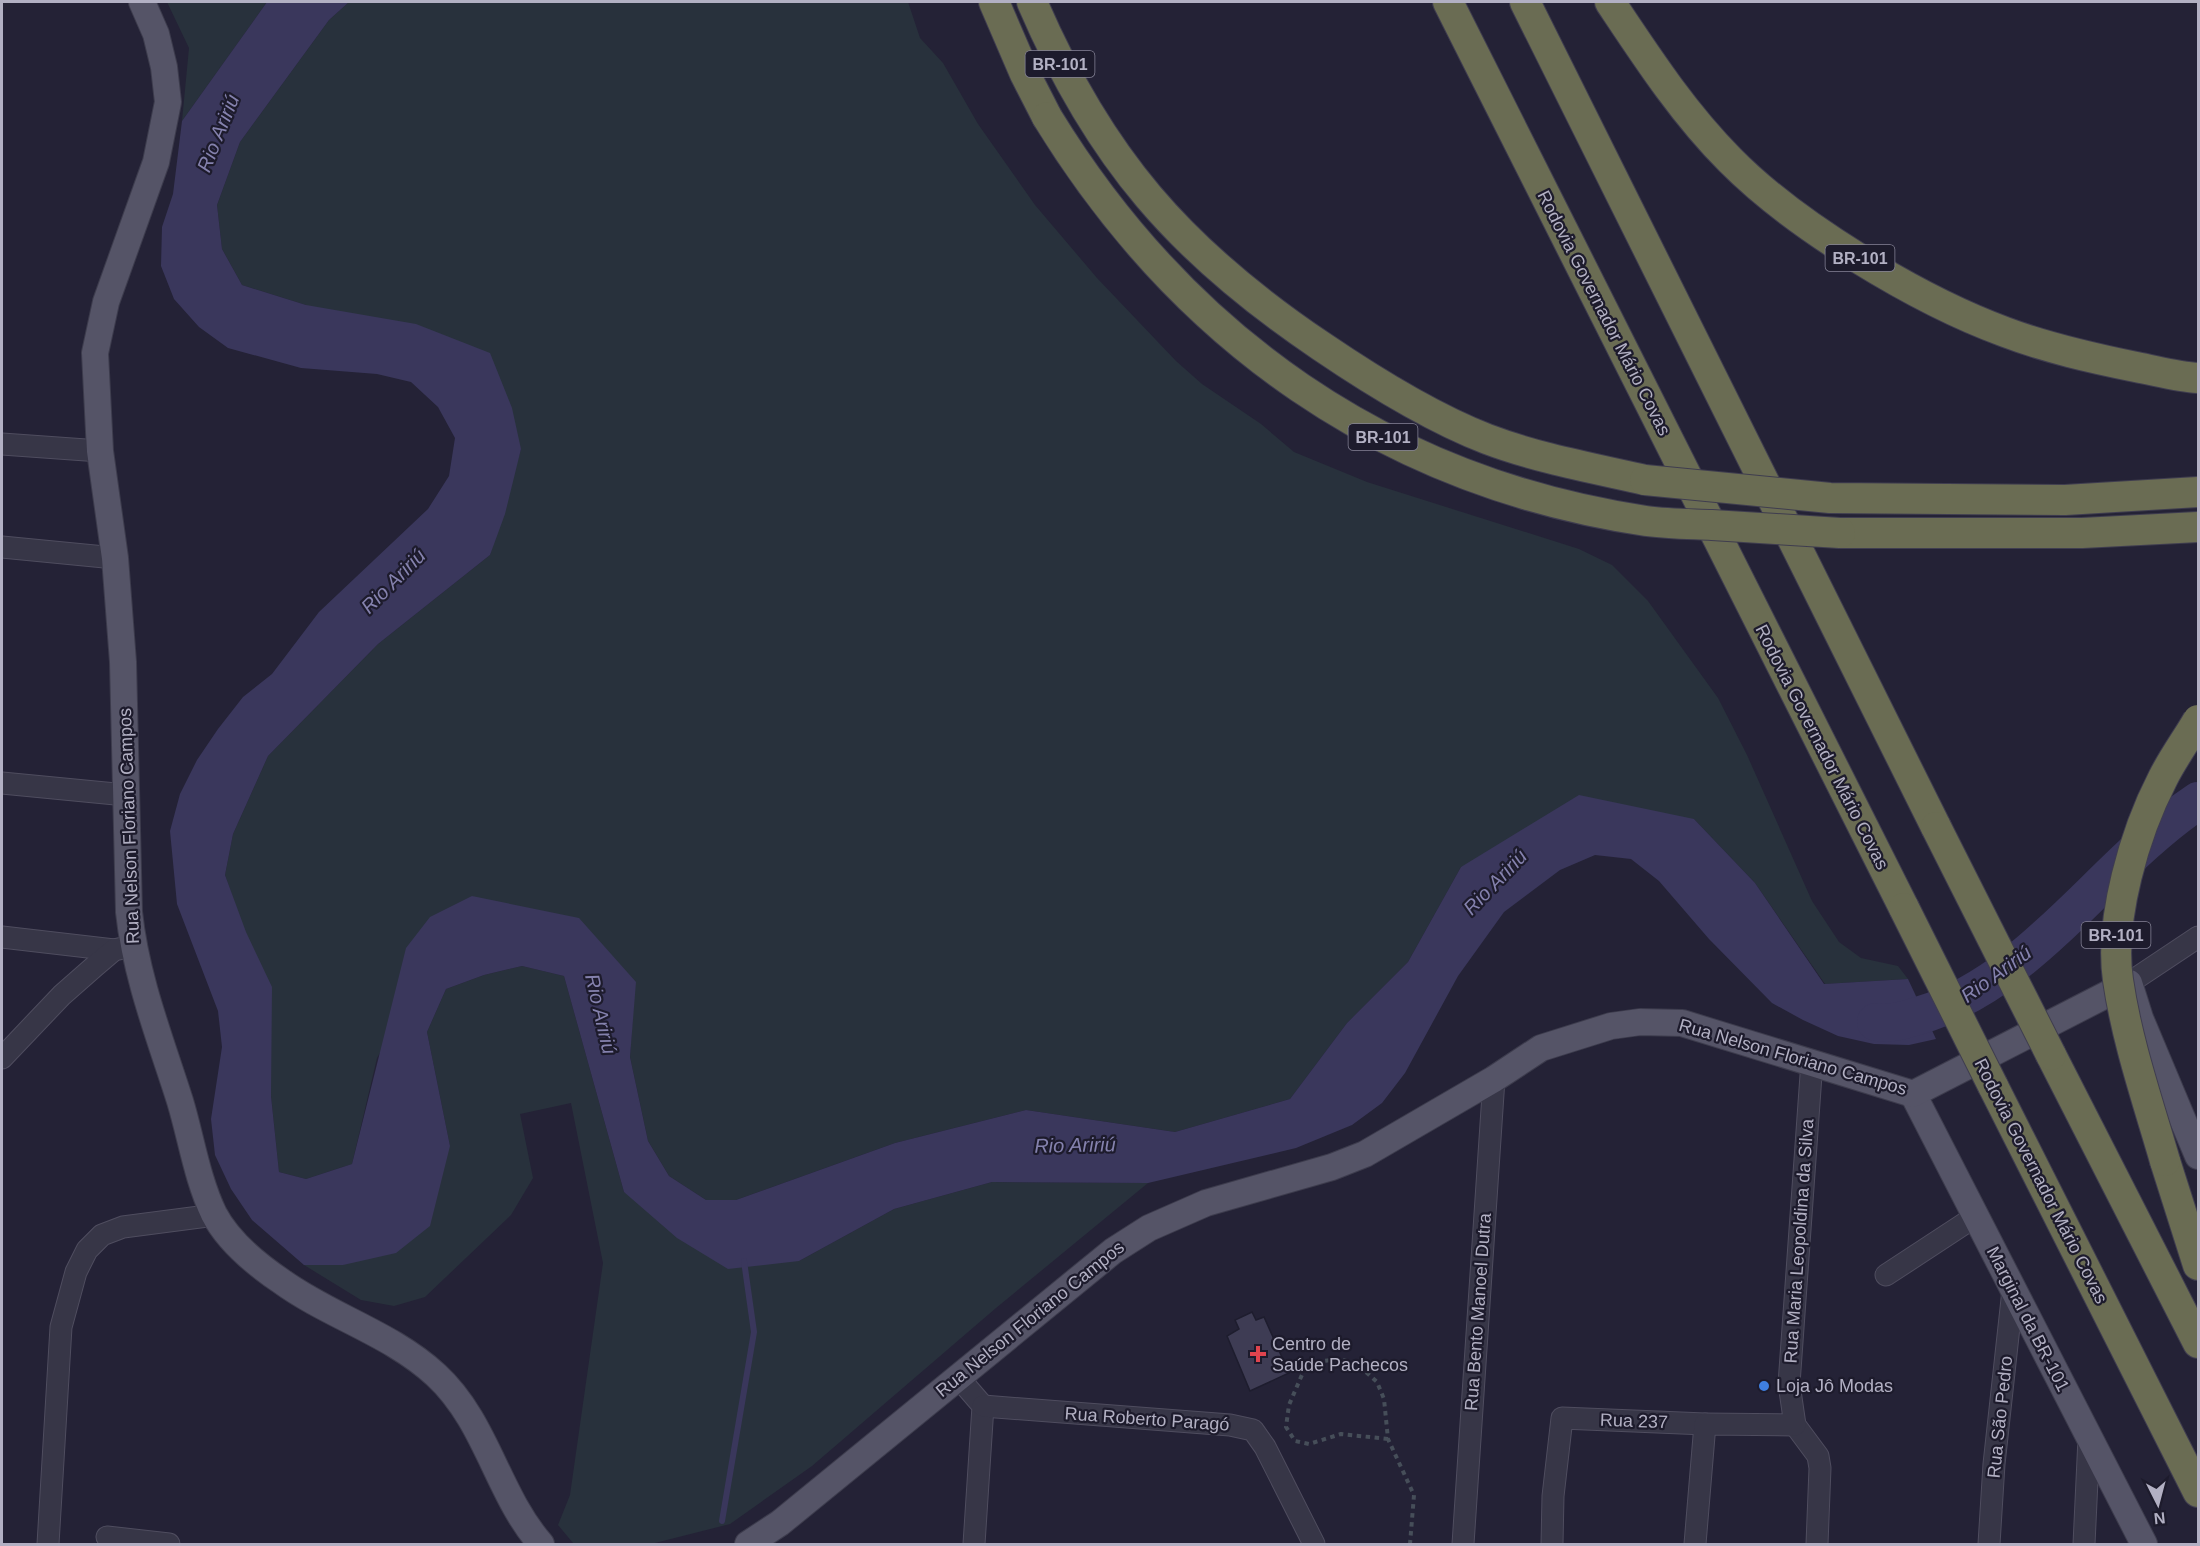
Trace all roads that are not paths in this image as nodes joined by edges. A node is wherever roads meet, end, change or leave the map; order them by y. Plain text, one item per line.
1 (142, 2) edge
2 (994, 2) edge
3 (1032, 2) edge
4 (1448, 2) edge
5 (1525, 2) edge
6 (1610, 2) edge
7 (2199, 378) edge
8 (2, 444) edge
9 (100, 451) junction
10 (2199, 492) edge
11 (2199, 527) edge
12 (2, 547) edge
13 (115, 558) junction
14 (2199, 720) edge
15 (2, 783) edge
16 (126, 795) junction
17 (2, 937) edge
18 (2198, 937) edge
19 (123, 948) junction
20 (2129, 983) junction
21 (2, 1058) edge
22 (1812, 1061) junction
23 (1494, 1079) junction
24 (1912, 1094) junction
25 (2199, 1156) edge
26 (215, 1215) junction
27 (1976, 1216) junction
28 (2199, 1265) edge
29 (1886, 1275) dead end
30 (2013, 1290) junction
31 (2199, 1343) edge
32 (957, 1377) junction
33 (983, 1407) junction
34 (1705, 1424) junction
35 (1795, 1425) junction
36 (2089, 1438) junction
37 (2199, 1492) edge
38 (780, 1534) edge
39 (107, 1537) dead end
40 (535, 1543) edge
41 (48, 1545) edge
42 (169, 1545) edge
43 (748, 1545) edge
44 (974, 1545) edge
45 (1314, 1545) edge
46 (1463, 1545) edge
47 (1552, 1545) edge
48 (1695, 1545) edge
49 (1817, 1545) edge
50 (1989, 1545) edge
51 (2084, 1545) edge
52 (2144, 1545) edge

1 - 9 main road, Rua Nelson Floriano Campos
2 - 11 highway, BR-101, bridge
3 - 10 highway, BR-101, bridge
4 - 37 highway, Rodovia Governador Mário Covas, bridge
5 - 31 highway, bridge
6 - 7 highway, BR-101
8 - 9 street
9 - 13 main road, Rua Nelson Floriano Campos
12 - 13 street
13 - 16 main road, Rua Nelson Floriano Campos
14 - 28 highway, BR-101, bridge
15 - 16 street
16 - 19 main road, Rua Nelson Floriano Campos
17 - 19 street
18 - 20 street, Rua Nelson Floriano Campos
19 - 21 street
19 - 26 main road, Rua Nelson Floriano Campos
20 - 24 main road, Rua Nelson Floriano Campos
20 - 25 main road
22 - 23 main road, Rua Nelson Floriano Campos
22 - 24 main road, Rua Nelson Floriano Campos
22 - 35 street, Rua Maria Leopoldina da Silva
23 - 32 main road, Rua Nelson Floriano Campos
23 - 46 street, Rua Bento Manoel Dutra
24 - 27 main road, Marginal da BR-101
26 - 40 main road, Rua Nelson Floriano Campos
26 - 41 street
27 - 29 street
27 - 30 main road, Marginal da BR-101
30 - 36 main road, Marginal da BR-101
30 - 50 street, Rua São Pedro
32 - 33 street
32 - 38 main road, Rua Nelson Floriano Campos
33 - 44 street
33 - 45 street, Rua Roberto Paragó
34 - 35 street
34 - 47 street, Rua 237
34 - 48 street
35 - 49 street
36 - 51 street
36 - 52 main road, Marginal da BR-101
38 - 43 main road, Rua Nelson Floriano Campos
39 - 42 street

